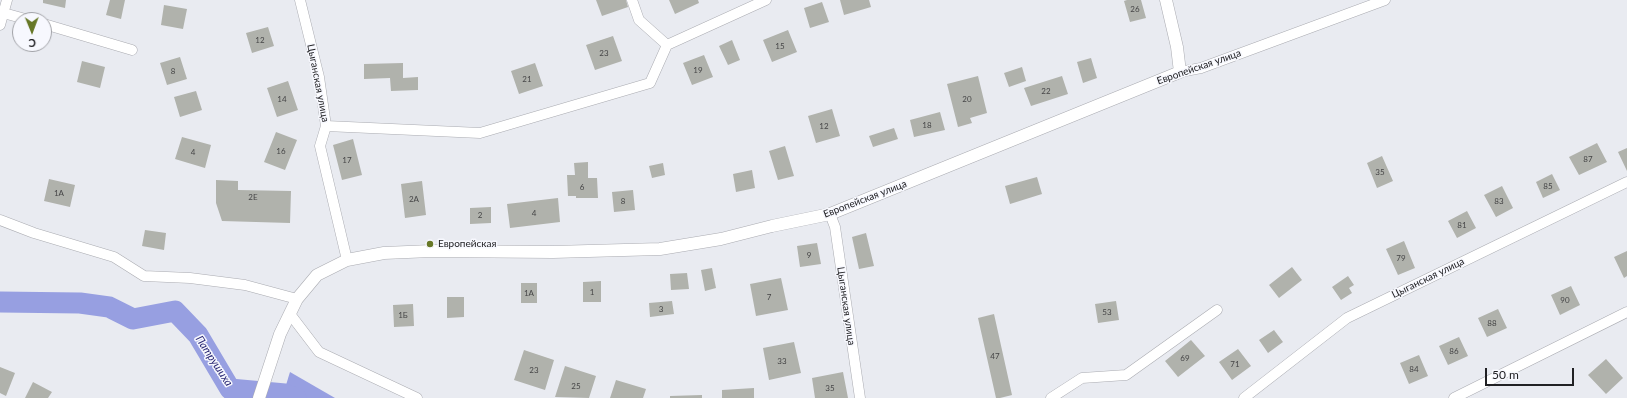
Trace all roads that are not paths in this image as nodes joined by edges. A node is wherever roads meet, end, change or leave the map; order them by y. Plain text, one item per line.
1 (6, 0) edge
2 (300, 0) edge
3 (632, 0) edge
4 (766, 0) edge
5 (1166, 0) edge
6 (1385, 0) edge
7 (2, 12) edge
8 (12, 15) edge
9 (0, 25) edge
10 (52, 26) edge
11 (667, 45) junction
12 (132, 50) dead end
13 (1180, 72) junction
14 (326, 126) junction
15 (1627, 182) edge
16 (830, 214) junction
17 (0, 220) edge
18 (347, 260) junction
19 (297, 299) junction
20 (1217, 310) dead end
21 (1627, 312) edge
22 (290, 314) junction
23 (259, 398) edge
24 (417, 398) edge
25 (860, 398) edge
26 (1051, 398) edge
27 (1244, 398) edge
28 (1454, 398) edge

1 - 7 street
2 - 14 street, Цыганская улица
3 - 11 street
4 - 11 street
5 - 13 street
6 - 13 street, Европейская улица
7 - 8 street
7 - 9 street
10 - 12 street
11 - 14 street
13 - 16 street, Европейская улица
14 - 18 street, Цыганская улица
15 - 27 street, Цыганская улица
16 - 18 street, Европейская улица
16 - 25 street, Цыганская улица
17 - 19 street
18 - 19 street, Европейская улица
19 - 22 street, Европейская улица
20 - 26 street
21 - 28 street
22 - 23 street, Европейская улица
22 - 24 street

